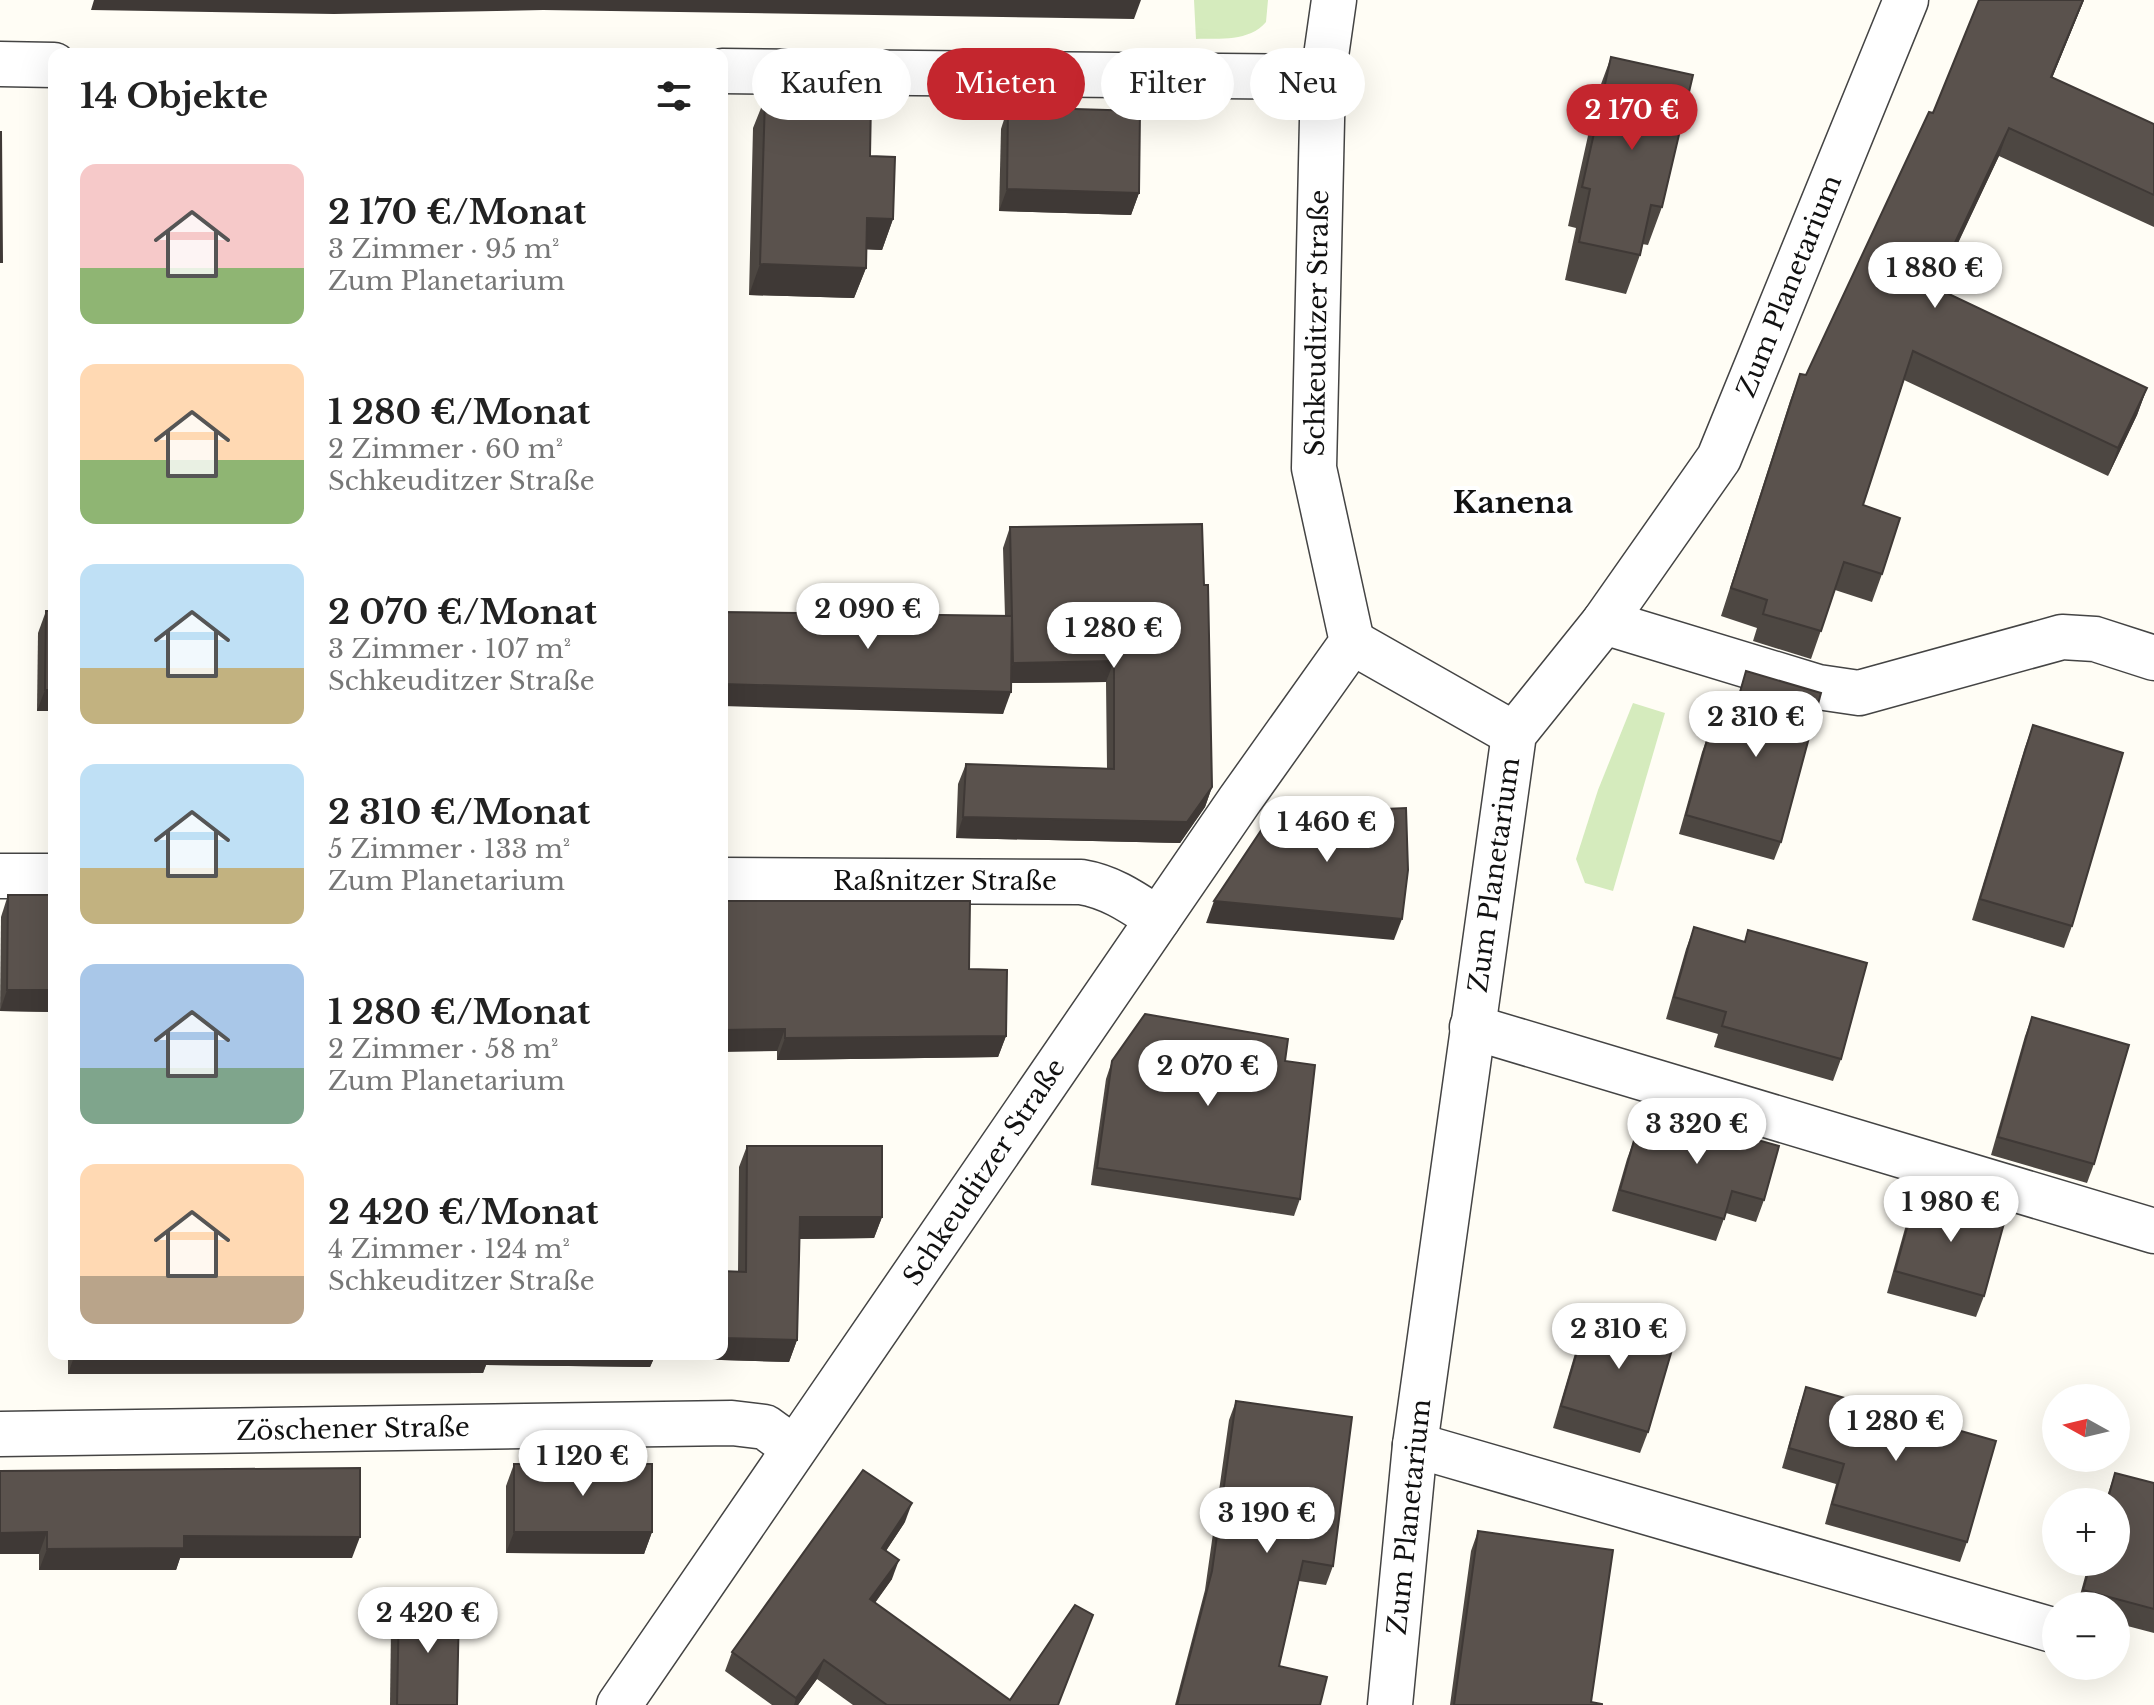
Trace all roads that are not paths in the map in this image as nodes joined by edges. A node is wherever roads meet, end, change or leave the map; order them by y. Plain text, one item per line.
1 (1334, 0) edge
2 (1906, 0) edge
3 (1327, 48) edge
4 (0, 64) edge
5 (48, 65) edge
6 (728, 71) edge
7 (1250, 76) edge
8 (1322, 120) edge
9 (1604, 622) junction
10 (1352, 642) junction
11 (2154, 658) edge
12 (1514, 734) junction
13 (0, 876) edge
14 (48, 876) edge
15 (728, 880) edge
16 (1158, 919) junction
17 (1472, 1027) junction
18 (2154, 1231) edge
19 (0, 1434) edge
20 (1415, 1445) junction
21 (794, 1448) junction
22 (2042, 1627) edge
23 (619, 1705) edge
24 (1390, 1705) edge

1 - 3 street, Schkeuditzer Straße
2 - 9 street, Zum Planetarium
4 - 5 street
6 - 7 street
8 - 10 street, Schkeuditzer Straße
9 - 11 street
9 - 12 street, Zum Planetarium
10 - 12 street
10 - 16 street, Schkeuditzer Straße
12 - 17 street, Zum Planetarium
13 - 14 street
15 - 16 street, Raßnitzer Straße
16 - 21 street, Schkeuditzer Straße
17 - 18 street
17 - 20 street, Zum Planetarium
19 - 21 street, Zöschener Straße
20 - 22 street
20 - 24 street, Zum Planetarium
21 - 23 street, Schkeuditzer Straße

